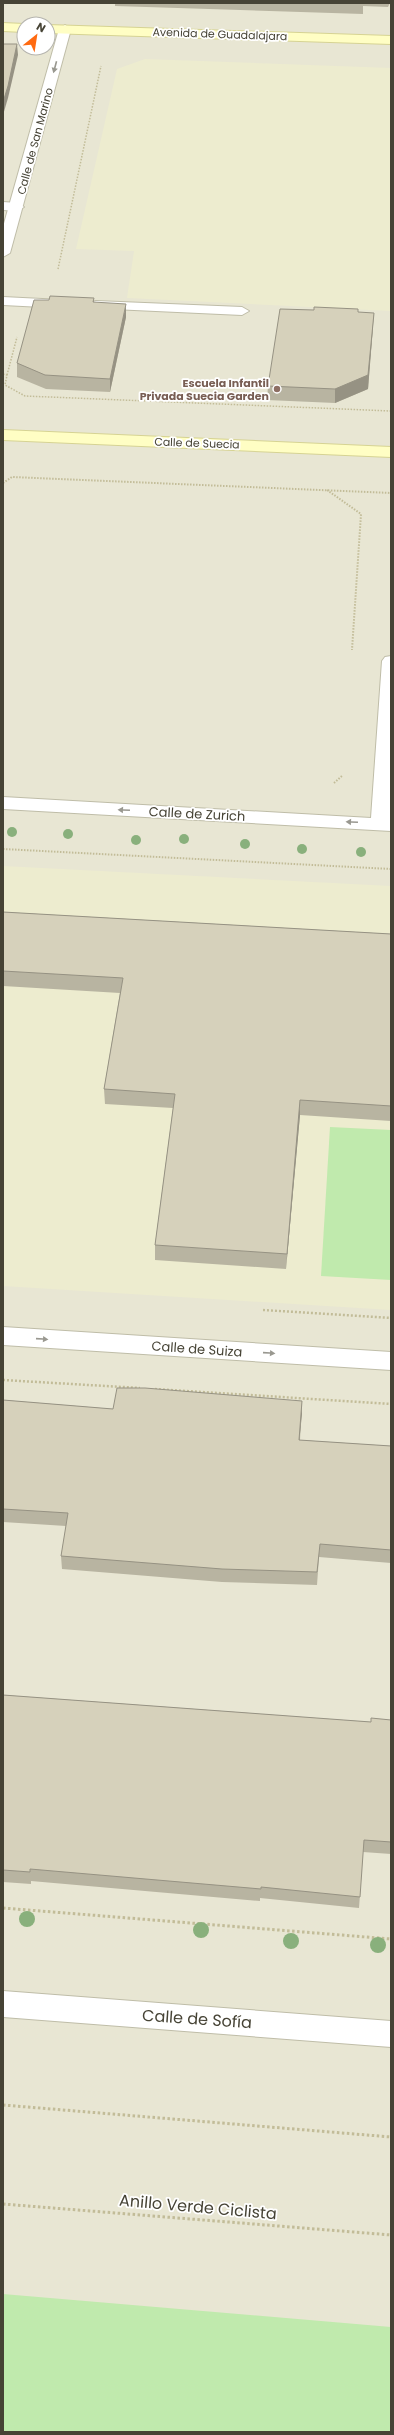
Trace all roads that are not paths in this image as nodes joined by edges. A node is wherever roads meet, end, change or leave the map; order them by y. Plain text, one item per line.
1 (3, 27) edge
2 (16, 28) edge
3 (56, 28) edge
4 (65, 29) junction
5 (391, 40) edge
6 (10, 206) edge
7 (3, 254) edge
8 (3, 301) edge
9 (242, 311) dead end
10 (3, 435) edge
11 (391, 452) edge
12 (391, 660) edge
13 (3, 804) edge
14 (386, 824) edge
15 (3, 1336) edge
16 (391, 1361) edge
17 (3, 2004) edge
18 (391, 2034) edge

1 - 2 street
3 - 4 street, Avenida de Guadalajara
4 - 5 street, Avenida de Guadalajara
4 -> 6 street, Calle de San Marino
6 - 7 street, Calle de San Marino
8 - 9 street
10 - 11 street, Calle de Suecia
12 - 14 street
14 -> 13 street, Calle de Zurich
15 -> 16 street, Calle de Suiza
17 - 18 street, Calle de Sofía

